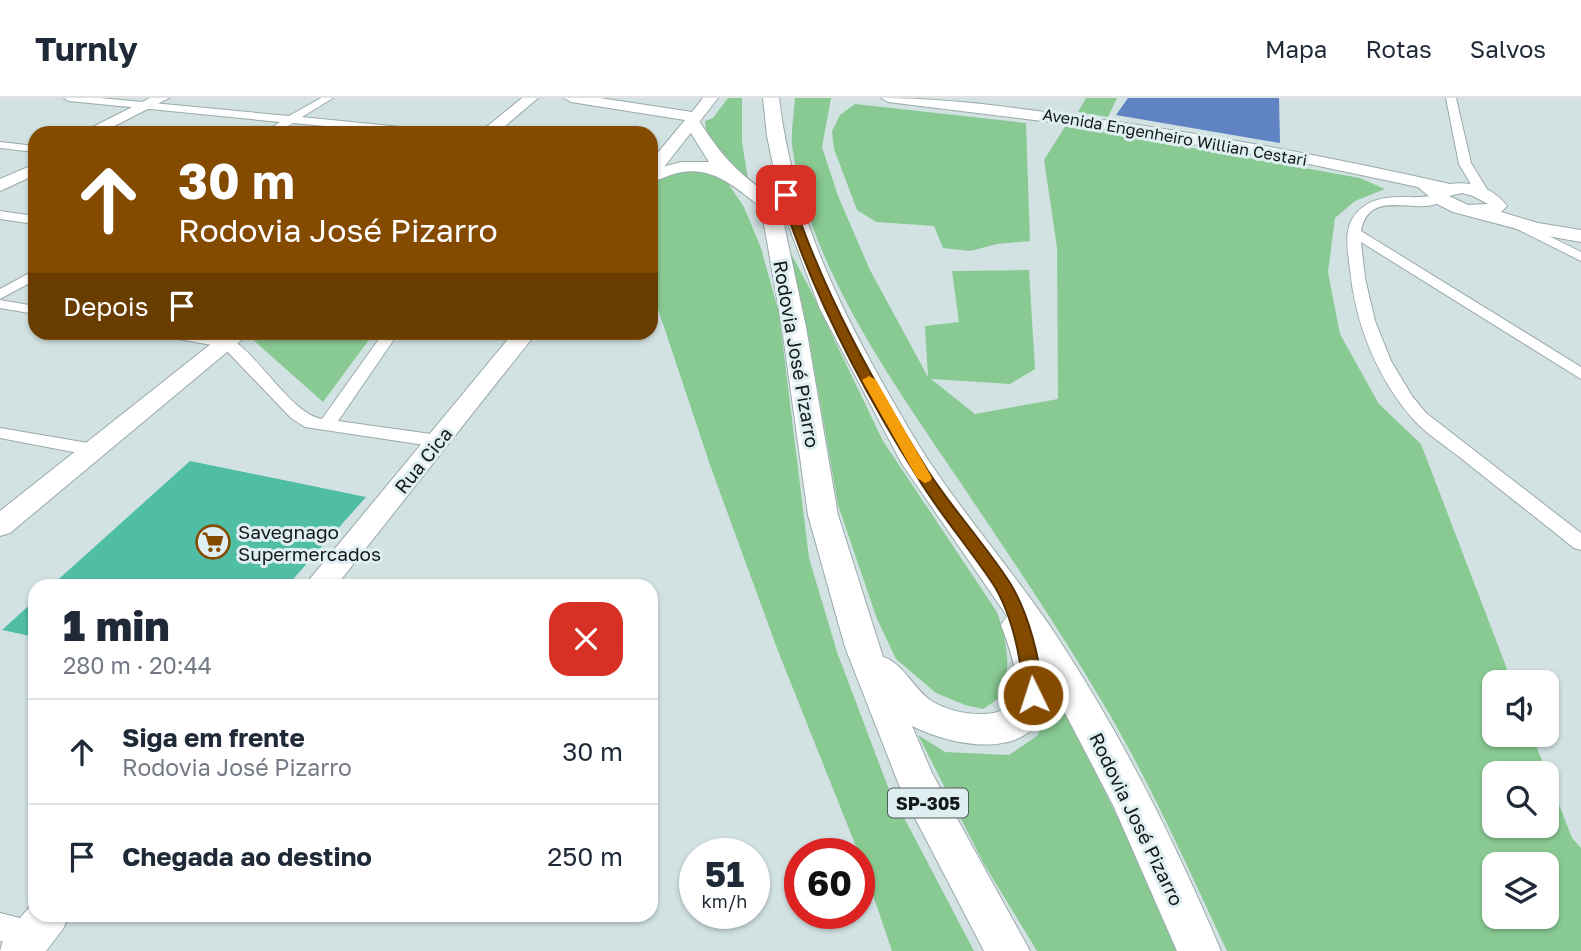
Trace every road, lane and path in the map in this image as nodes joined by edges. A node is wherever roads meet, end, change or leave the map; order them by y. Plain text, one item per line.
1 (69, 98) edge
2 (178, 98) edge
3 (328, 98) edge
4 (531, 98) edge
5 (570, 98) edge
6 (711, 98) edge
7 (757, 98) edge
8 (771, 98) edge
9 (784, 98) edge
10 (888, 98) edge
11 (1451, 98) edge
12 (156, 103) edge
13 (292, 119) junction
14 (694, 119) junction
15 (105, 126) edge
16 (118, 126) edge
17 (280, 126) edge
18 (361, 126) edge
19 (496, 126) edge
20 (0, 145) edge
21 (28, 148) edge
22 (28, 163) edge
23 (1465, 164) junction
24 (658, 165) edge
25 (28, 172) edge
26 (658, 172) edge
27 (0, 177) edge
28 (734, 177) junction
29 (0, 186) edge
30 (1446, 192) junction
31 (1411, 202) junction
32 (1480, 204) junction
33 (779, 214) junction
34 (0, 215) edge
35 (28, 219) edge
36 (1515, 223) junction
37 (1581, 227) edge
38 (1353, 232) junction
39 (1581, 236) edge
40 (1581, 257) edge
41 (28, 278) edge
42 (0, 295) edge
43 (0, 304) edge
44 (28, 309) edge
45 (232, 340) edge
46 (236, 340) edge
47 (386, 340) edge
48 (520, 340) edge
49 (1581, 374) edge
50 (326, 426) junction
51 (0, 433) edge
52 (438, 441) junction
53 (94, 450) junction
54 (0, 526) edge
55 (1581, 543) edge
56 (325, 579) edge
57 (1004, 587) junction
58 (862, 648) junction
59 (1008, 951) edge
60 (1199, 951) edge

1 - 12 street
2 - 12 street
3 - 13 street
4 - 19 street
5 - 14 street
6 - 14 street
7 - 33 main road, Rodovia José Pizarro
8 - 33 main road, Rodovia José Pizarro / SP-305
9 - 33 main road
10 - 30 street, Avenida Engenheiro Willian Cestari
11 - 23 street
12 - 13 street
12 - 15 street
12 - 16 street
13 - 17 street
13 - 18 street
14 - 24 street
14 - 28 main road
20 - 21 street
22 - 27 street
23 - 30 street
23 - 32 street
25 - 29 street
26 - 28 main road
28 - 33 main road
30 - 31 street
30 - 32 street
30 - 32 street
31 - 32 street
31 - 38 street
32 - 36 street
32 - 37 street
33 - 57 main road, Rodovia José Pizarro / SP-305
33 - 58 main road, Rodovia José Pizarro / SP-305
34 - 35 street
36 - 39 street
36 - 40 street
38 - 49 street
38 - 55 street
41 - 42 street
43 - 44 street
45 - 53 street
46 - 50 street
47 - 50 street
48 - 52 street, Rua Cica
50 - 52 street
51 - 53 street
52 - 56 street, Rua Cica
53 - 54 street
57 - 58 main road
57 - 60 main road, Rodovia José Pizarro / SP-305
58 - 59 main road, Rodovia José Pizarro / SP-305

